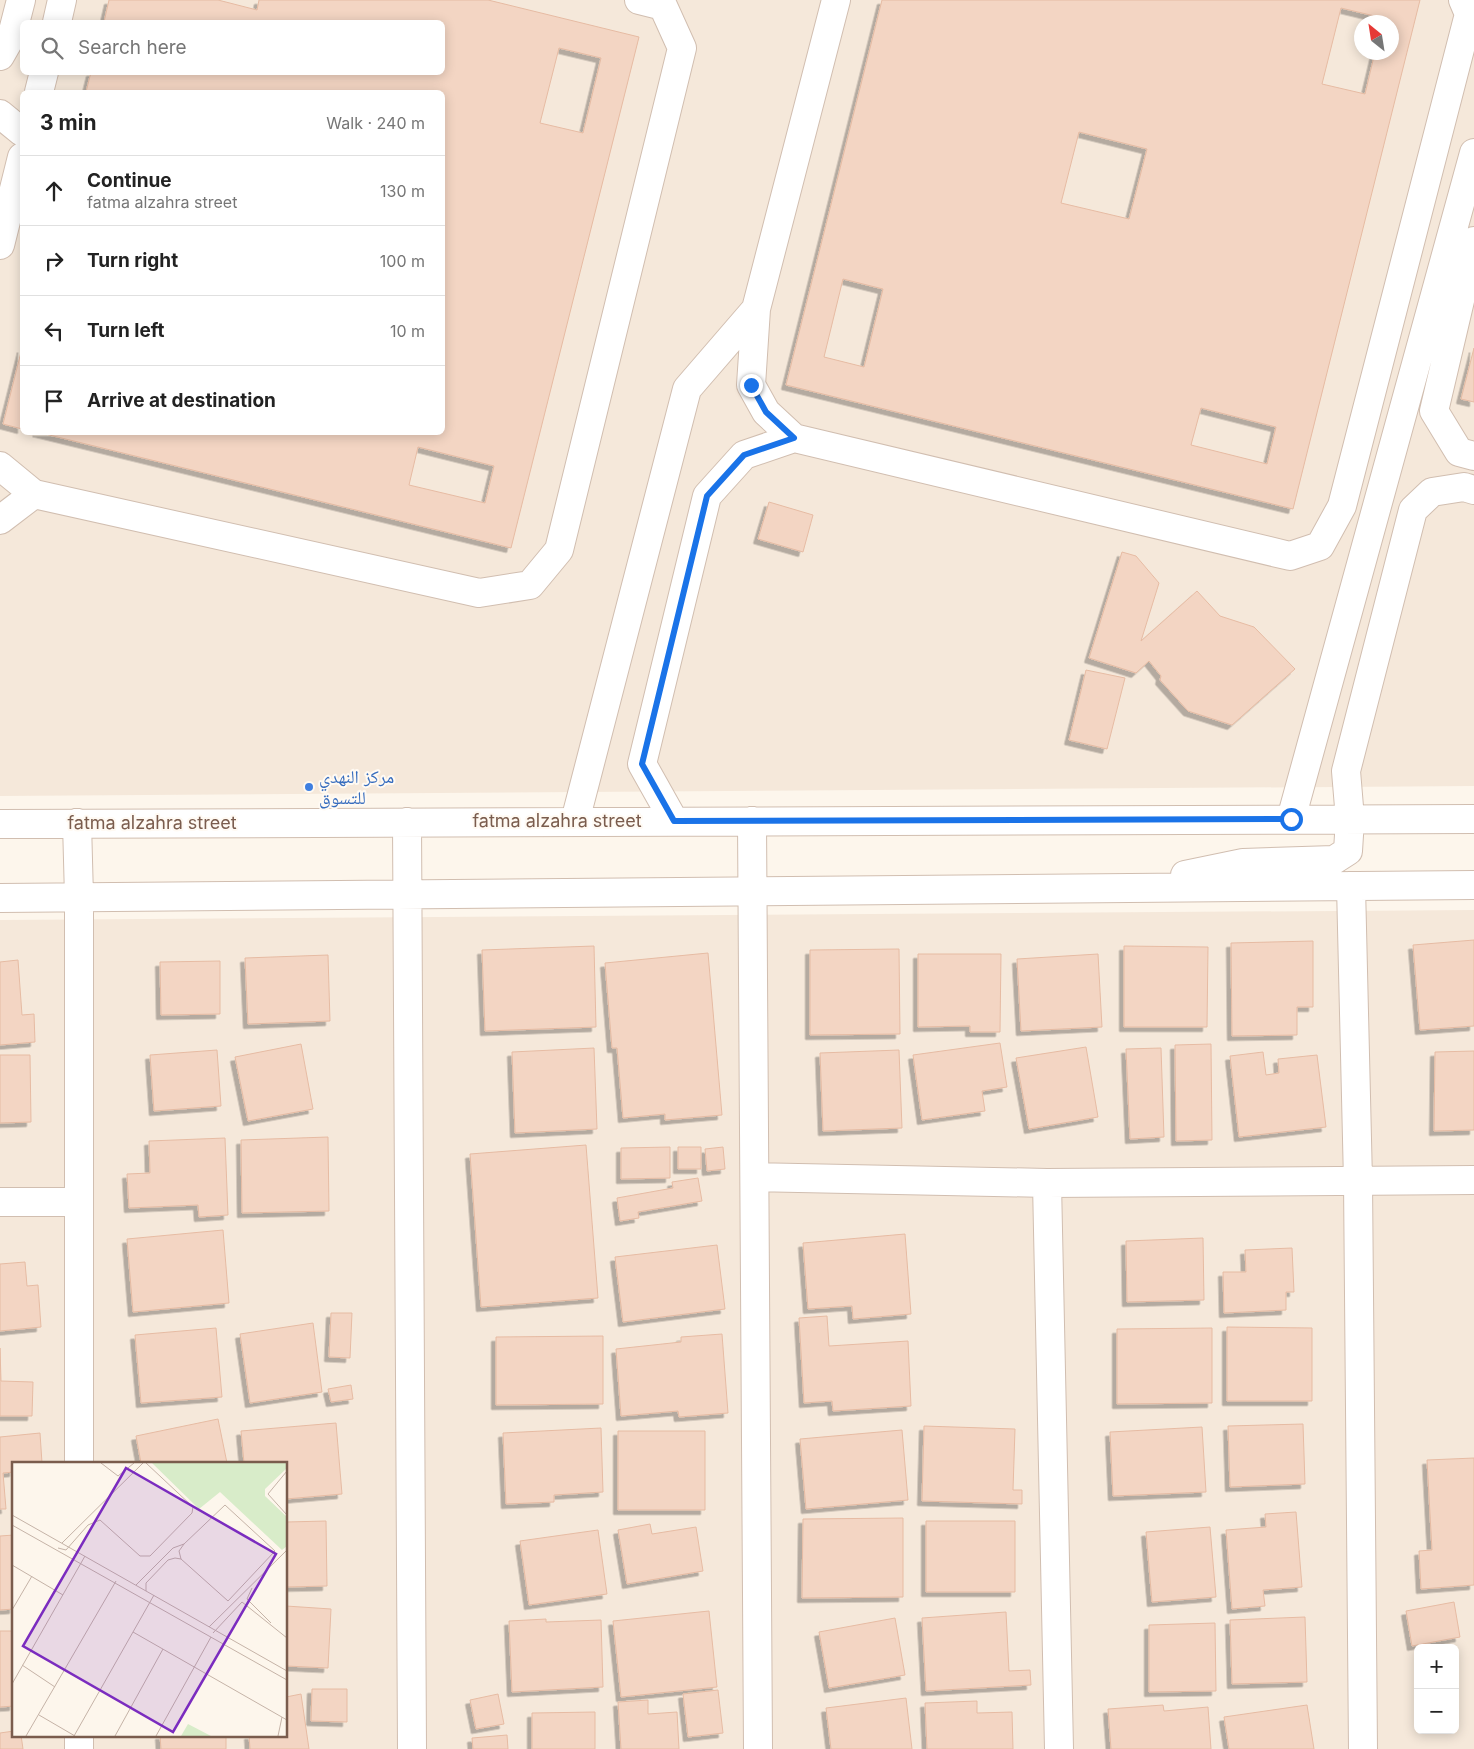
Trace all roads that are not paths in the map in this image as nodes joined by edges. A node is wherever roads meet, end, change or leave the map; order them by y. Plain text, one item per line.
1 (21, 0) edge
2 (62, 0) edge
3 (639, 0) edge
4 (836, 0) edge
5 (1463, 0) edge
6 (57, 20) edge
7 (0, 56) edge
8 (43, 75) edge
9 (40, 90) edge
10 (0, 114) edge
11 (20, 130) edge
12 (20, 165) edge
13 (1428, 172) junction
14 (1472, 173) edge
15 (1474, 241) edge
16 (0, 245) edge
17 (756, 309) junction
18 (794, 438) junction
19 (1474, 456) edge
20 (0, 466) edge
21 (1474, 490) edge
22 (34, 494) junction
23 (1342, 506) junction
24 (0, 520) edge
25 (1320, 546) junction
26 (1291, 819) junction
27 (1350, 819) junction
28 (1474, 819) edge
29 (752, 820) junction
30 (574, 821) junction
31 (674, 821) junction
32 (77, 822) junction
33 (407, 822) junction
34 (0, 824) edge
35 (1474, 885) edge
36 (1351, 886) junction
37 (1123, 888) junction
38 (753, 891) junction
39 (407, 894) junction
40 (79, 897) junction
41 (0, 898) edge
42 (754, 1177) junction
43 (1474, 1180) edge
44 (1358, 1181) junction
45 (1047, 1183) junction
46 (0, 1202) edge
47 (79, 1202) junction
48 (79, 1462) edge
49 (79, 1736) edge
50 (79, 1749) edge
51 (412, 1749) edge
52 (758, 1749) edge
53 (1059, 1749) edge
54 (1363, 1749) edge

1 - 7 street
2 - 6 street
3 - 22 street
4 - 17 street
5 - 13 street
8 - 9 street
10 - 11 street
12 - 16 street
13 - 14 street
13 - 23 street
14 - 26 street
15 - 19 street
17 - 18 street
17 - 30 street
18 - 25 street
18 - 31 street
20 - 22 street
21 - 27 street
22 - 24 street
23 - 25 street
23 - 25 street
26 - 27 street, fatma alzahra street
26 - 29 street, fatma alzahra street
27 - 28 street, fatma alzahra street
27 - 37 street
29 - 31 street, fatma alzahra street
29 - 38 street
30 - 31 street, fatma alzahra street
30 - 33 street, fatma alzahra street
32 - 33 street, fatma alzahra street
32 - 34 street, fatma alzahra street
32 - 40 street
33 - 39 street
35 - 36 street
36 - 37 street
36 - 44 street
37 - 38 street
38 - 39 street
38 - 42 street
39 - 40 street
39 - 51 street
40 - 41 street
40 - 47 street
42 - 45 street
42 - 52 street
43 - 44 street
44 - 45 street
44 - 54 street
45 - 53 street
46 - 47 street
47 - 48 street
49 - 50 street

